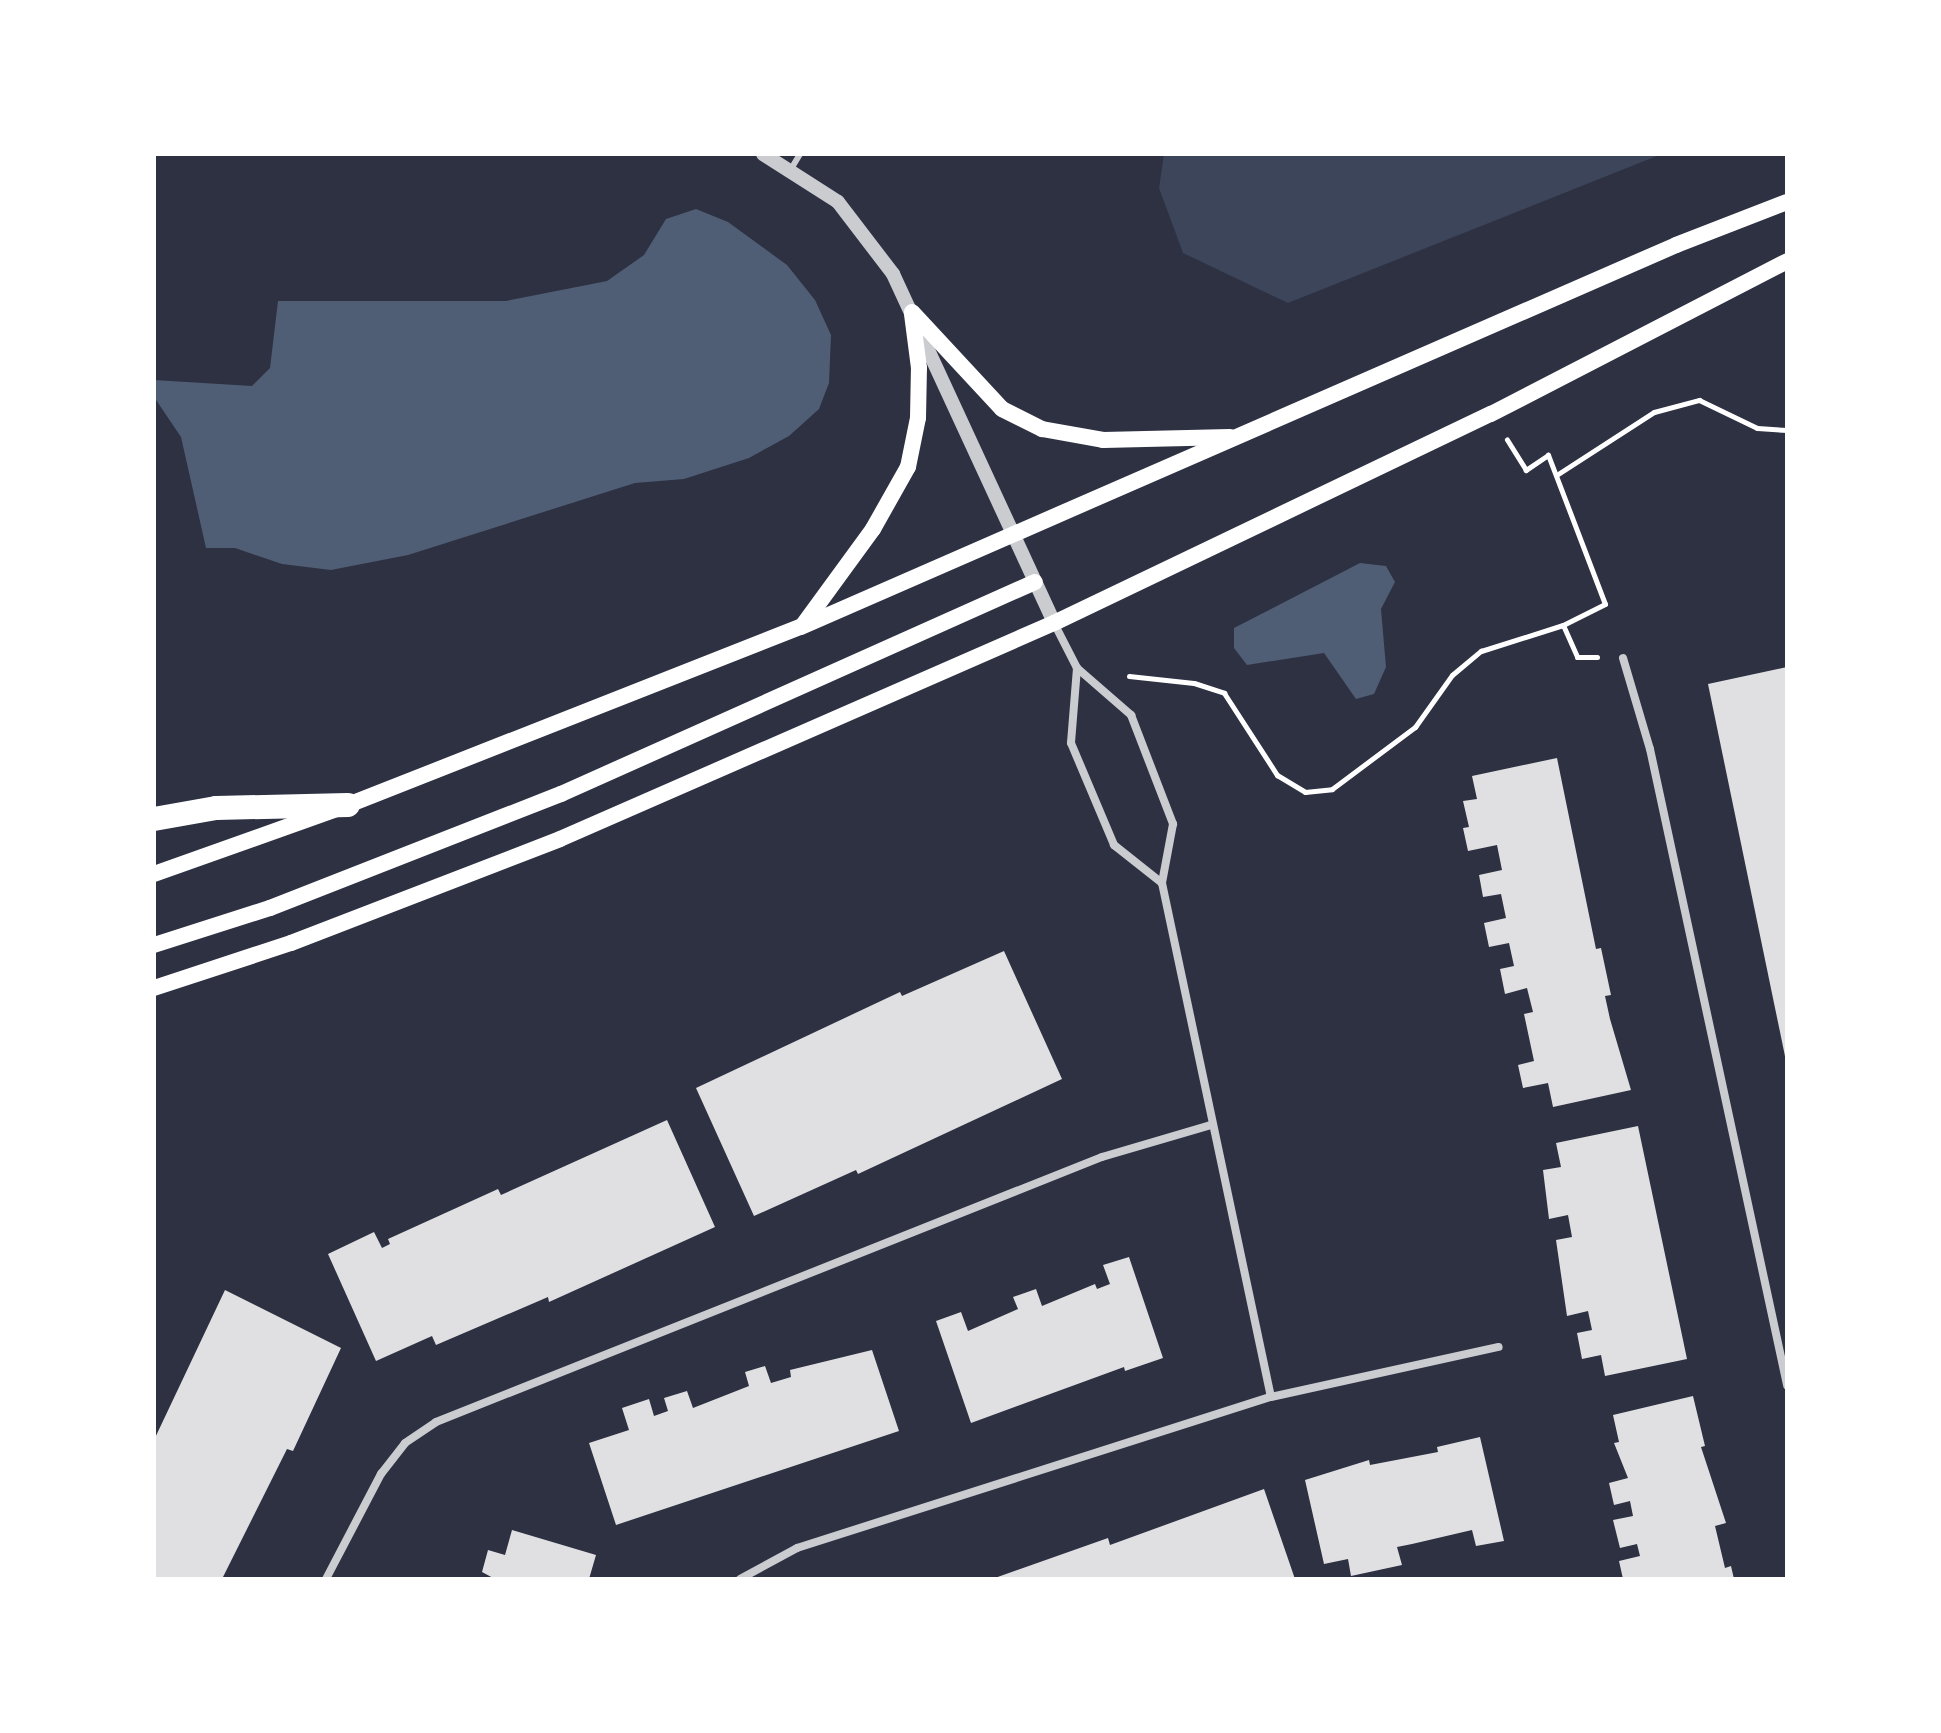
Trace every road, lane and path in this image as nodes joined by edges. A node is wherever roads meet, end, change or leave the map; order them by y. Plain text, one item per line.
1 (763, 154) edge
2 (800, 154) edge
3 (791, 169) junction
4 (1787, 202) edge
5 (1787, 261) edge
6 (912, 312) junction
7 (1491, 414) junction
8 (1787, 430) edge
9 (1237, 437) junction
10 (1558, 474) junction
11 (1012, 534) junction
12 (1035, 582) junction
13 (1054, 623) junction
14 (1563, 625) junction
15 (801, 627) junction
16 (1623, 658) joint
17 (1077, 668) junction
18 (348, 805) junction
19 (154, 819) edge
20 (154, 874) edge
21 (1162, 883) junction
22 (154, 945) edge
23 (154, 988) edge
24 (1211, 1125) junction
25 (1499, 1347) dead end
26 (1787, 1385) edge
27 (1271, 1397) junction
28 (326, 1579) edge
29 (740, 1579) edge

1 - 3 street
2 - 3 lane
3 - 6 street
4 - 9 main road
5 - 7 main road
6 - 9 main road
6 - 11 street
6 - 15 main road
7 - 10 path
7 - 13 main road
8 - 10 path
9 - 11 main road
10 - 14 path
11 - 12 street
11 - 15 main road
12 - 13 street
12 - 22 main road
13 - 17 street
13 - 23 main road
14 - 16 path
14 - 17 path
15 - 18 main road
16 - 26 street
17 - 21 street
17 - 21 street
18 - 19 highway
18 - 20 main road
21 - 24 street
24 - 27 street
24 - 28 street
25 - 27 street
27 - 29 street

